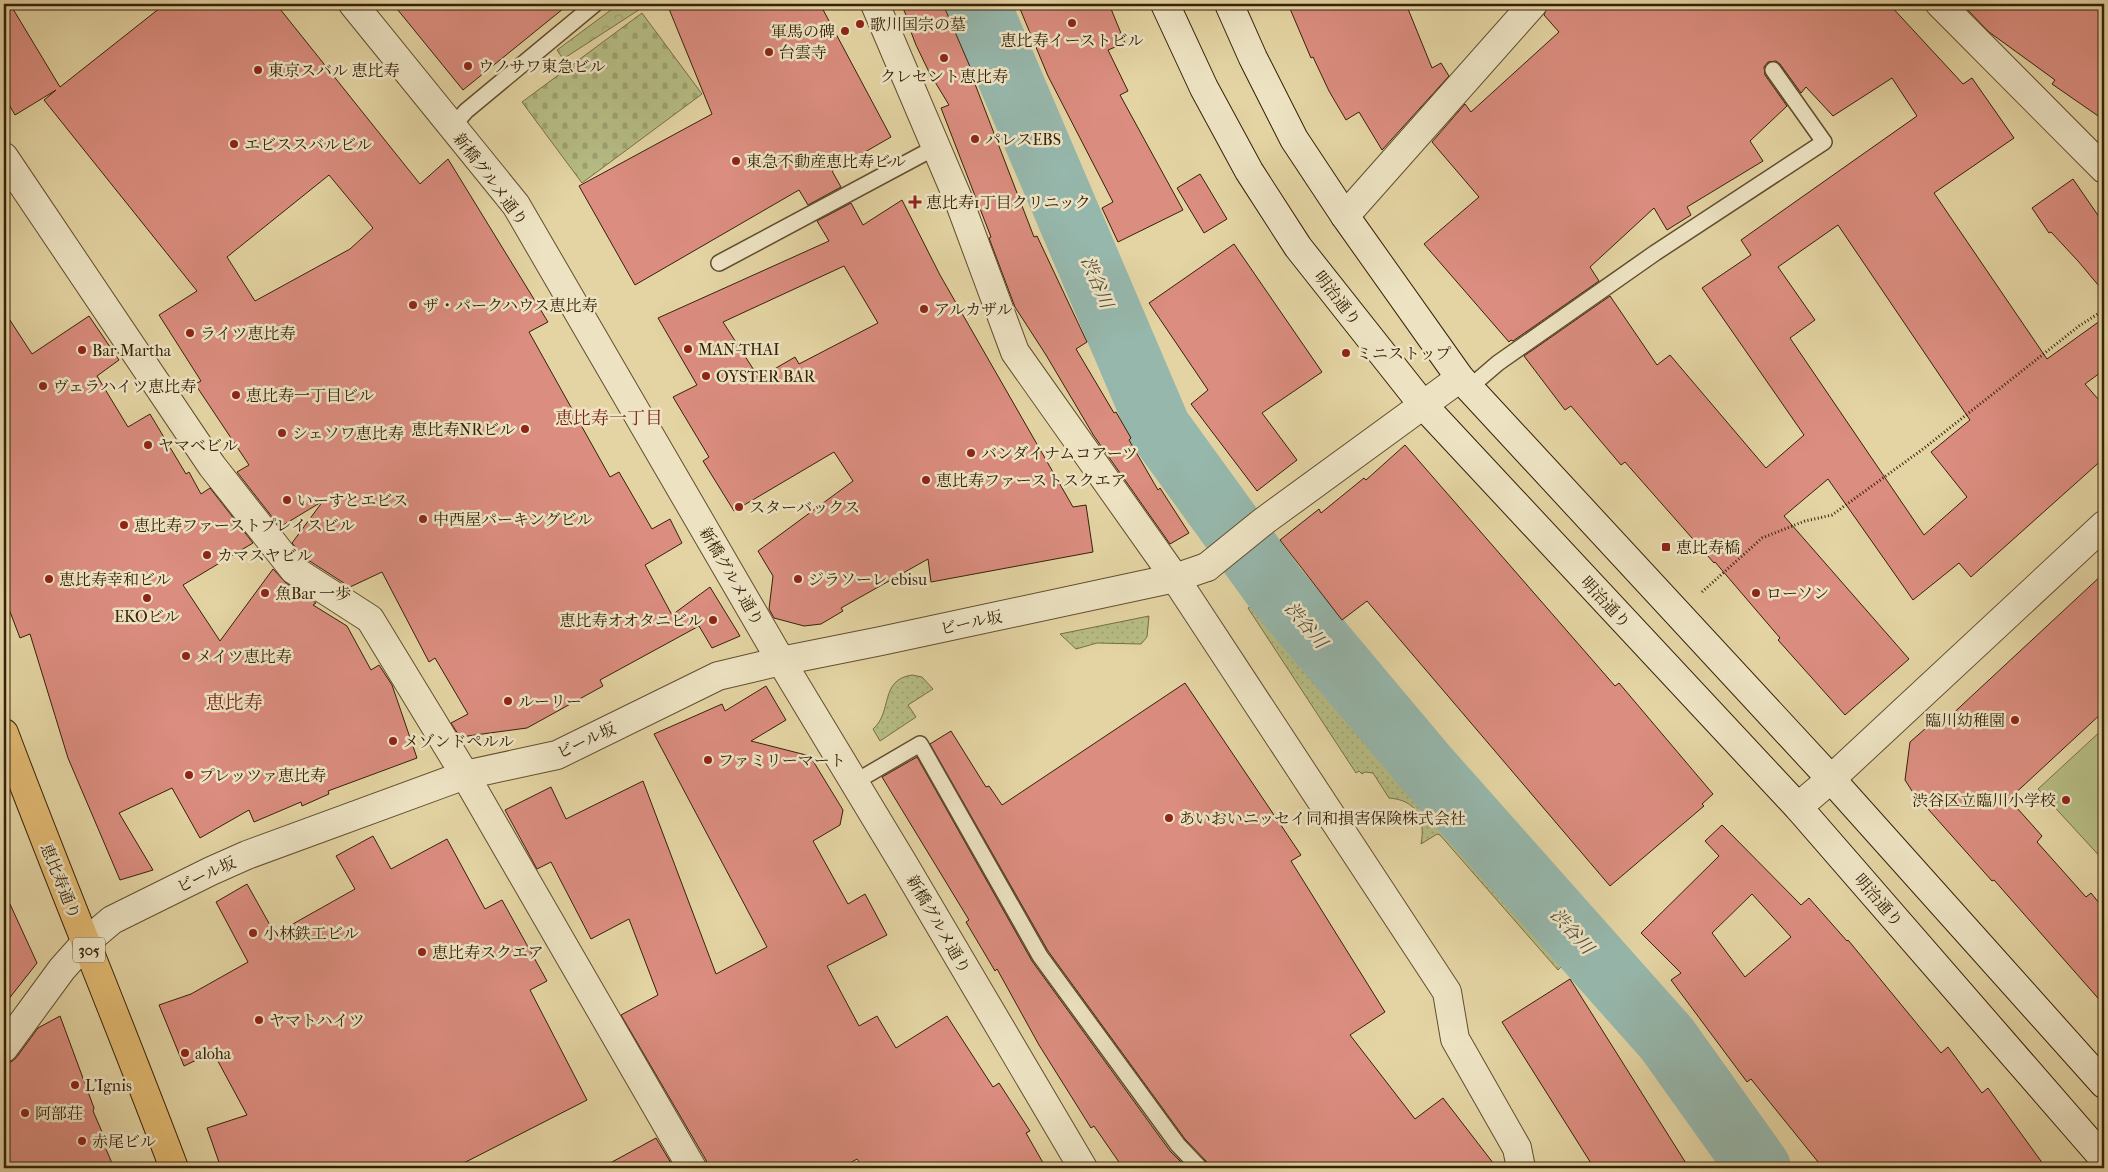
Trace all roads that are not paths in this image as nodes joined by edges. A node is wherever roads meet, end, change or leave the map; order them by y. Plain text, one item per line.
1 (352, 4) edge
2 (595, 4) edge
3 (875, 4) edge
4 (1165, 4) edge
5 (1229, 4) edge
6 (1532, 4) edge
7 (1940, 4) edge
8 (1773, 70) dead end
9 (452, 127) junction
10 (936, 147) junction
11 (4, 157) edge
12 (2104, 169) edge
13 (1345, 216) junction
14 (719, 262) dead end
15 (1465, 382) junction
16 (1423, 405) junction
17 (2104, 525) edge
18 (1175, 578) junction
19 (781, 661) junction
20 (4, 733) edge
21 (465, 775) junction
22 (1831, 779) junction
23 (855, 782) junction
24 (1798, 807) junction
25 (86, 942) junction
26 (4, 1048) edge
27 (2104, 1084) edge
28 (2104, 1159) edge
29 (174, 1168) edge
30 (692, 1168) edge
31 (1083, 1168) edge
32 (1200, 1168) edge
33 (1521, 1168) edge

1 - 9 street, 新橋グルメ通り
2 - 9 lane
3 - 10 street
4 - 16 street, 明治通り
5 - 13 street
6 - 13 street
7 - 12 street
8 - 15 lane
9 - 19 street, 新橋グルメ通り
10 - 14 lane
10 - 18 street
11 - 21 street
13 - 15 street
15 - 16 street
15 - 22 street
16 - 18 street, ビール坂
16 - 24 street, 明治通り
17 - 22 street
18 - 19 street, ビール坂
18 - 33 street
19 - 21 street, ビール坂
19 - 23 street, 新橋グルメ通り
20 - 25 main road, 恵比寿通り / 305
21 - 25 street, ビール坂
21 - 30 street
22 - 24 street
22 - 27 street
23 - 31 street, 新橋グルメ通り
23 - 32 lane
24 - 28 street, 明治通り
25 - 26 street, ビール坂
25 - 29 main road, 恵比寿通り / 305

